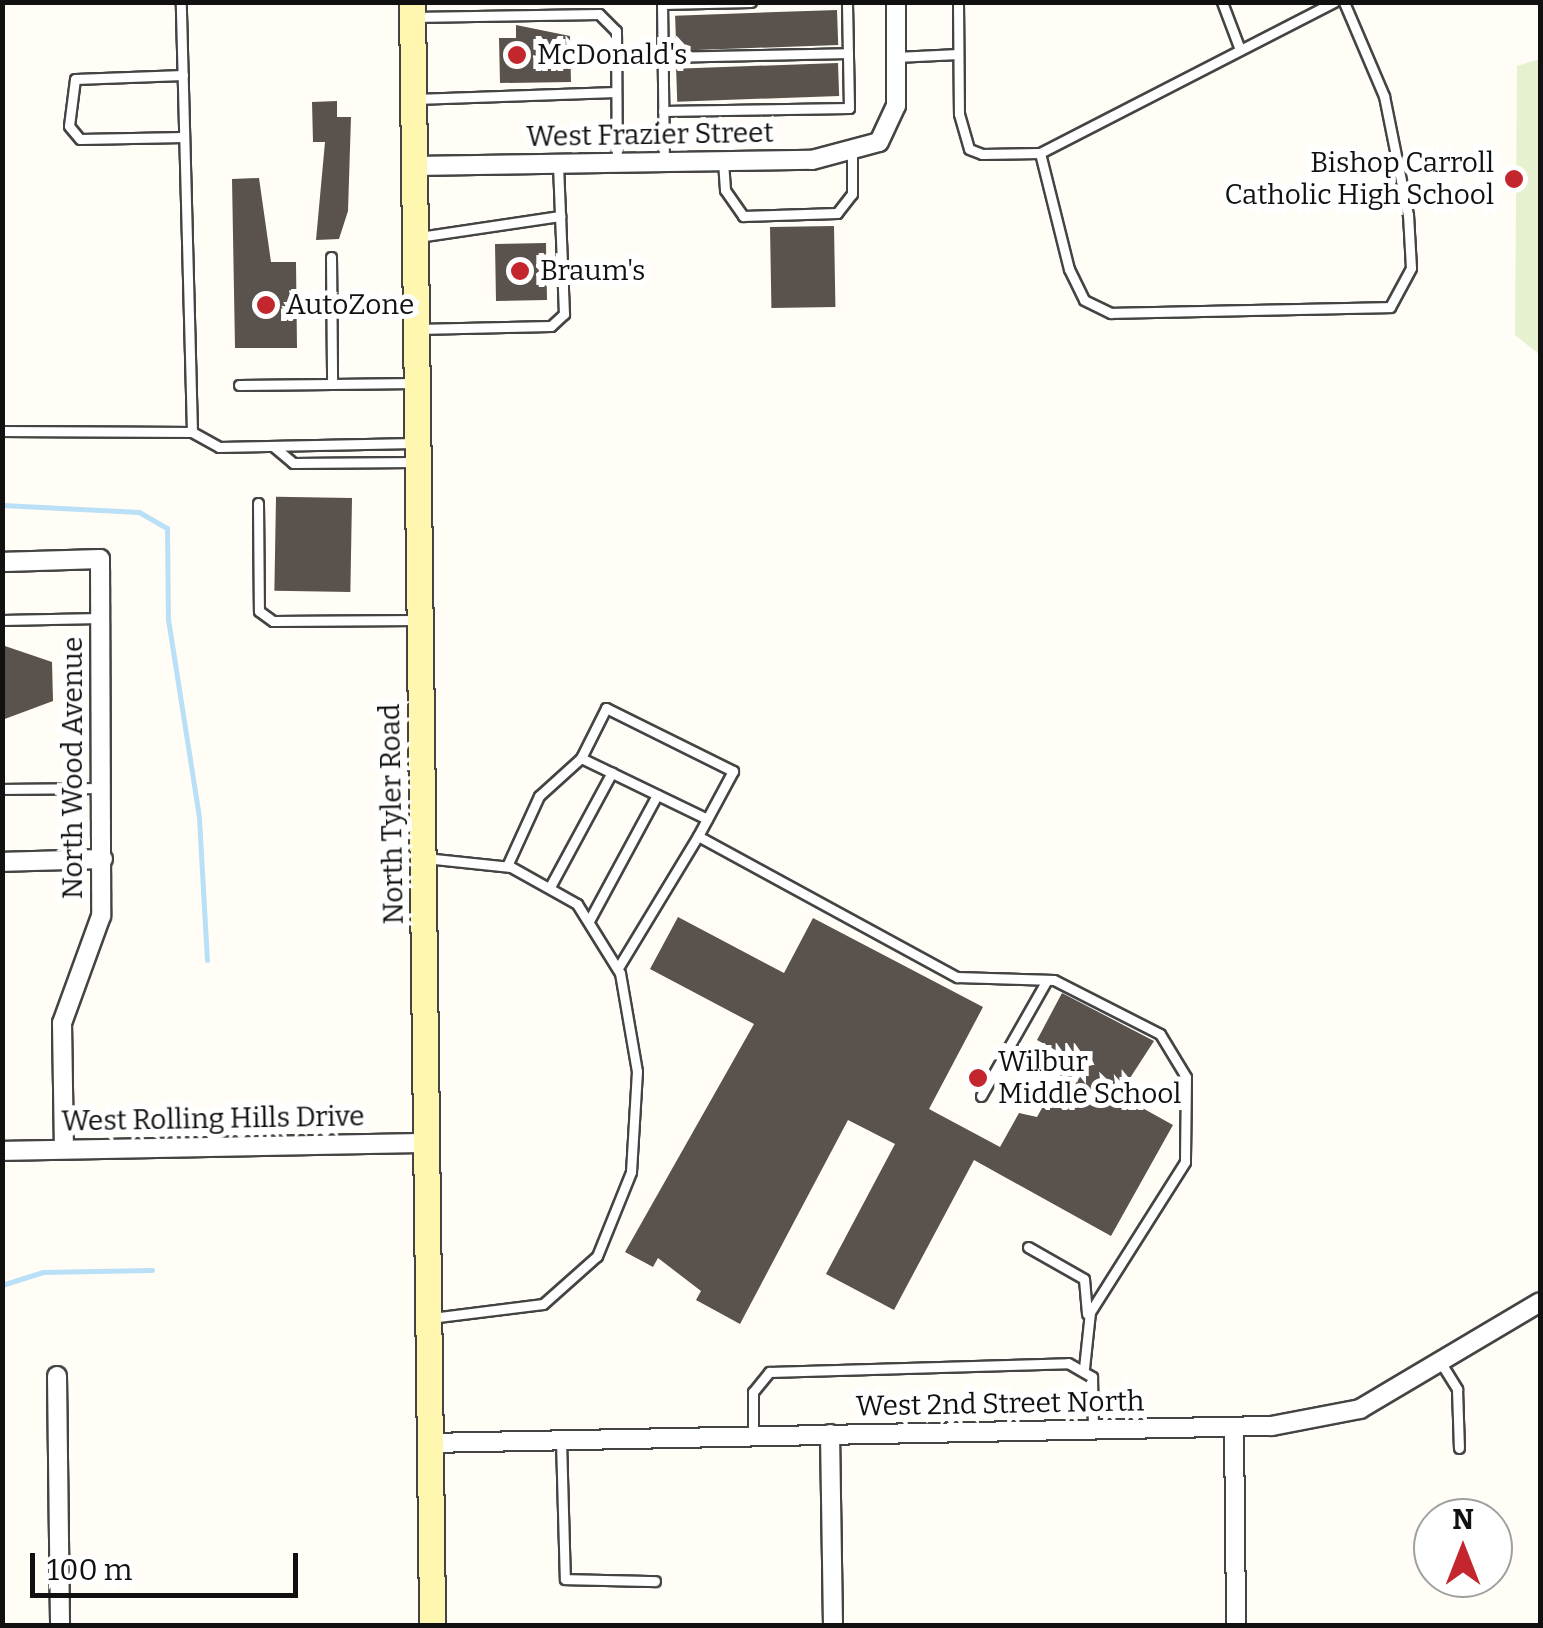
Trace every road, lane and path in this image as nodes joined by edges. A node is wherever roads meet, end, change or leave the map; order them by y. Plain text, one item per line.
1 (181, 2) edge
2 (751, 2) edge
3 (847, 2) edge
4 (896, 2) edge
5 (958, 2) edge
6 (1222, 2) edge
7 (1334, 2) edge
8 (1344, 2) edge
9 (662, 4) edge
10 (412, 10) edge
11 (1238, 47) junction
12 (848, 53) junction
13 (958, 54) junction
14 (896, 56) junction
15 (663, 57) junction
16 (182, 75) junction
17 (616, 92) junction
18 (413, 98) junction
19 (663, 111) junction
20 (184, 137) junction
21 (852, 149) junction
22 (1040, 152) junction
23 (664, 162) junction
24 (724, 162) junction
25 (617, 163) junction
26 (558, 164) junction
27 (414, 166) junction
28 (560, 216) junction
29 (415, 238) junction
30 (331, 257) dead end
31 (416, 328) junction
32 (417, 383) junction
33 (332, 384) junction
34 (239, 385) dead end
35 (2, 431) edge
36 (192, 432) junction
37 (273, 446) junction
38 (418, 452) junction
39 (258, 503) dead end
40 (2, 562) edge
41 (100, 618) junction
42 (2, 620) edge
43 (420, 620) junction
44 (581, 758) junction
45 (612, 772) junction
46 (102, 788) junction
47 (2, 790) edge
48 (658, 795) junction
49 (707, 819) junction
50 (698, 836) junction
51 (422, 858) junction
52 (103, 859) junction
53 (2, 862) edge
54 (506, 866) junction
55 (551, 885) junction
56 (590, 919) junction
57 (618, 968) junction
58 (1047, 980) junction
59 (981, 1096) dead end
60 (425, 1142) junction
61 (64, 1150) junction
62 (2, 1151) edge
63 (1028, 1247) dead end
64 (1540, 1302) edge
65 (428, 1318) junction
66 (1088, 1322) junction
67 (1440, 1364) junction
68 (1084, 1368) junction
69 (56, 1376) dead end
70 (1234, 1427) junction
71 (1093, 1430) junction
72 (830, 1434) junction
73 (753, 1436) junction
74 (561, 1440) junction
75 (429, 1443) junction
76 (1459, 1448) dead end
77 (655, 1581) dead end
78 (60, 1626) edge
79 (432, 1626) edge
80 (832, 1626) edge
81 (1236, 1626) edge

1 - 16 lane
2 - 9 lane
3 - 12 lane
4 - 14 street
5 - 13 lane
6 - 11 lane
7 - 11 lane
8 - 22 lane
9 - 15 lane
10 - 17 lane
10 - 18 main road, North Tyler Road
11 - 22 lane
12 - 15 lane
12 - 19 lane
13 - 14 lane
13 - 22 lane
14 - 21 street, West Frazier Street
15 - 19 lane
16 - 20 lane
16 - 20 lane
17 - 18 lane
17 - 25 lane
18 - 27 main road, North Tyler Road
19 - 23 lane
20 - 36 lane
21 - 24 street, West Frazier Street
21 - 24 lane
23 - 24 street, West Frazier Street
23 - 25 street, West Frazier Street
25 - 26 street, West Frazier Street
26 - 27 street, West Frazier Street
26 - 28 lane
27 - 29 main road, North Tyler Road
28 - 29 lane
28 - 31 lane
29 - 31 main road, North Tyler Road
30 - 33 lane
31 - 32 main road, North Tyler Road
32 - 33 lane
32 - 38 main road, North Tyler Road
33 - 34 lane
35 - 36 lane
36 - 37 lane
37 - 38 lane
37 - 38 lane
38 - 43 main road, North Tyler Road
39 - 43 lane
40 - 41 street, North Wood Avenue
41 - 42 lane
41 - 46 street, North Wood Avenue
43 - 51 main road, North Tyler Road
44 - 45 lane
44 - 49 lane
44 - 54 lane
45 - 48 lane
45 - 55 lane
46 - 47 lane
46 - 52 street, North Wood Avenue
48 - 49 lane
48 - 56 lane
49 - 50 lane
50 - 57 lane
50 - 58 lane
51 - 54 lane
51 - 60 main road, North Tyler Road
52 - 53 street
52 - 61 street, North Wood Avenue
54 - 55 lane
55 - 56 lane
56 - 57 lane
57 - 65 lane
58 - 59 lane
58 - 66 lane
60 - 61 street, West Rolling Hills Drive
60 - 65 main road, North Tyler Road
61 - 62 street, West Rolling Hills Drive
63 - 66 lane
64 - 67 street, West 2nd Street North
65 - 75 main road, North Tyler Road
66 - 68 lane
67 - 70 street, West 2nd Street North
67 - 76 lane
68 - 71 lane
68 - 73 lane
69 - 78 street
70 - 71 street, West 2nd Street North
70 - 81 street
71 - 72 street, West 2nd Street North
72 - 73 street, West 2nd Street North
72 - 80 street
73 - 74 street, West 2nd Street North
74 - 75 street, West 2nd Street North
74 - 77 lane
75 - 79 main road, North Tyler Road

